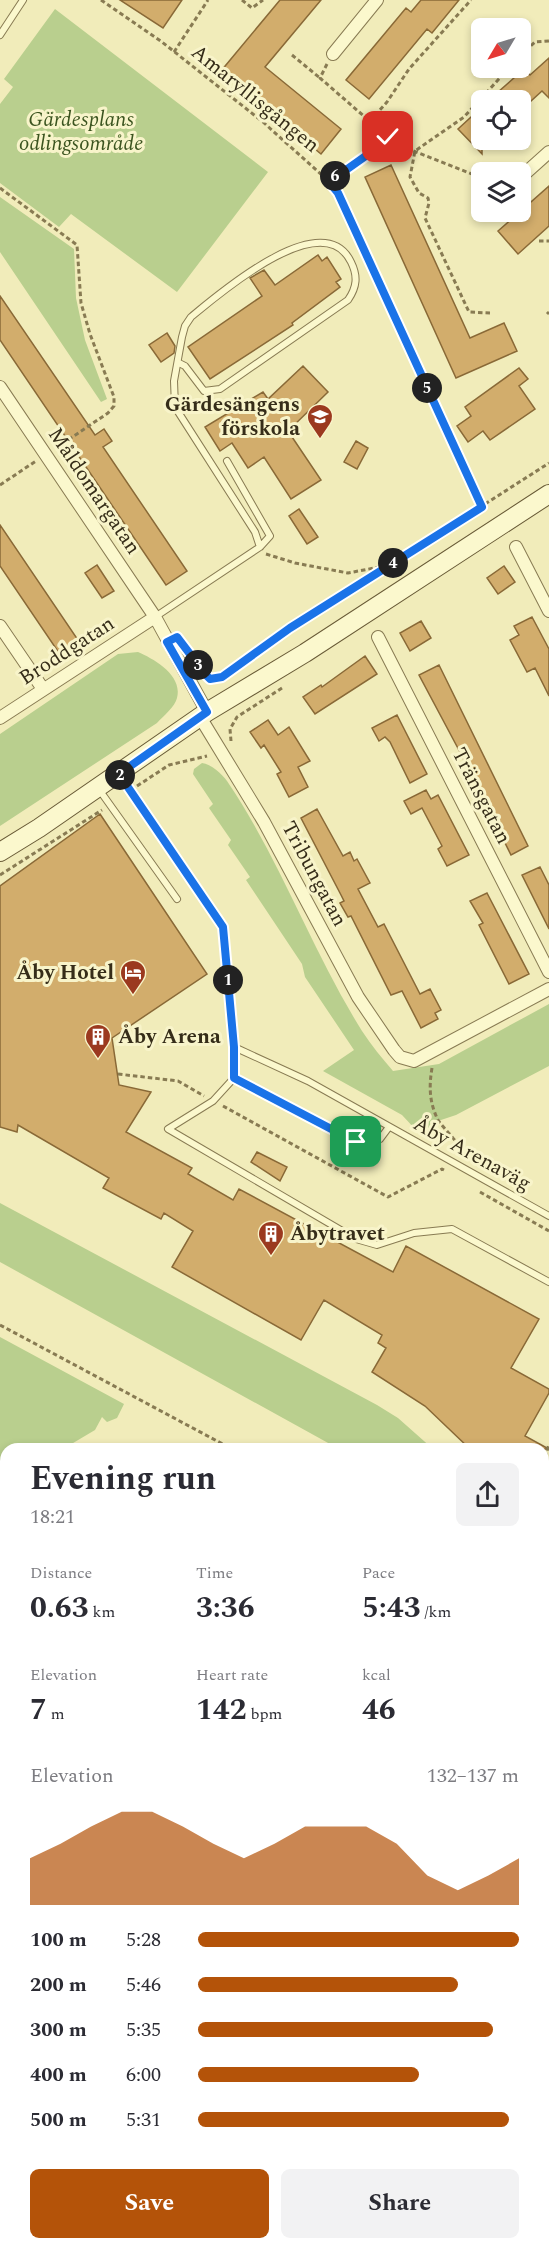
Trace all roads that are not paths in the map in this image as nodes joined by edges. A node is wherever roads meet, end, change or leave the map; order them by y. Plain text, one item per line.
1 (23, 0) edge
2 (377, 0) edge
3 (0, 35) edge
4 (333, 54) road end
5 (549, 152) edge
6 (531, 168) edge
7 (179, 363) junction
8 (0, 387) edge
9 (227, 461) dead end
10 (549, 494) edge
11 (260, 547) junction
12 (516, 547) dead end
13 (549, 611) edge
14 (155, 616) junction
15 (0, 626) edge
16 (378, 637) dead end
17 (43, 689) junction
18 (204, 714) junction
19 (0, 718) edge
20 (119, 774) junction
21 (98, 788) junction
22 (0, 852) edge
23 (177, 899) dead end
24 (549, 972) edge
25 (549, 989) edge
26 (234, 1047) junction
27 (234, 1078) junction
28 (389, 1127) junction
29 (549, 1216) edge
30 (549, 1282) edge

1 - 3 lane
2 - 4 street
5 - 6 street
7 - 7 lane
7 - 11 lane
8 - 14 street, Måldomargatan
9 - 11 lane
10 - 18 street
11 - 14 lane
12 - 13 street
14 - 17 street, Broddgatan
14 - 18 street, Måldomargatan
15 - 17 street
16 - 24 street, Tränsgatan
17 - 19 street, Broddgatan
18 - 20 street
18 - 25 street, Tribungatan
20 - 21 street
20 - 26 lane
21 - 22 street
21 - 23 lane
26 - 27 lane
26 - 28 lane, Åby Arenaväg
27 - 28 lane
27 - 30 lane
28 - 29 lane, Åby Arenaväg

